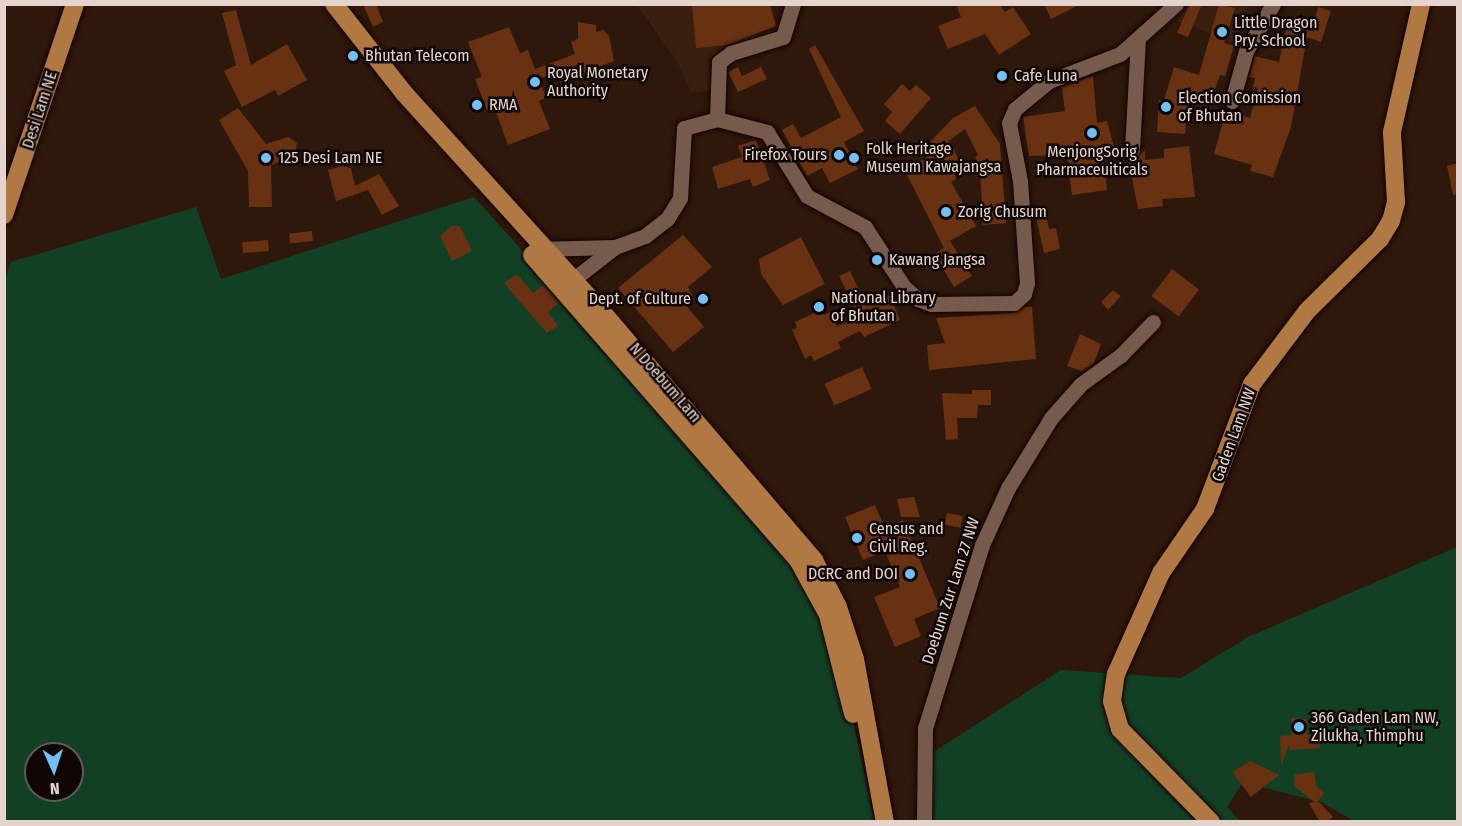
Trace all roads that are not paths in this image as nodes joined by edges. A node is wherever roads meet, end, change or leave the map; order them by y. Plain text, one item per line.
1 (75, 4) edge
2 (323, 4) edge
3 (334, 4) edge
4 (793, 4) edge
5 (1176, 4) edge
6 (1273, 4) edge
7 (1421, 4) edge
8 (1138, 39) junction
9 (1232, 102) dead end
10 (717, 119) junction
11 (1132, 148) dead end
12 (4, 215) edge
13 (615, 247) junction
14 (535, 249) junction
15 (568, 283) junction
16 (1153, 322) dead end
17 (874, 822) edge
18 (885, 822) edge
19 (924, 822) edge
20 (1211, 822) edge

1 - 12 main road, Desi Lam NE
2 - 14 main road, N Doebum Lam
3 - 14 main road, N Doebum Lam
4 - 10 street
5 - 8 street
6 - 9 street
7 - 20 main road, Gaden Lam NW
8 - 10 street
8 - 11 street
10 - 13 street
13 - 14 street
13 - 15 street
14 - 15 main road, N Doebum Lam
15 - 17 main road, N Doebum Lam
15 - 18 main road, N Doebum Lam
16 - 19 street, Doebum Zur Lam 27 NW

